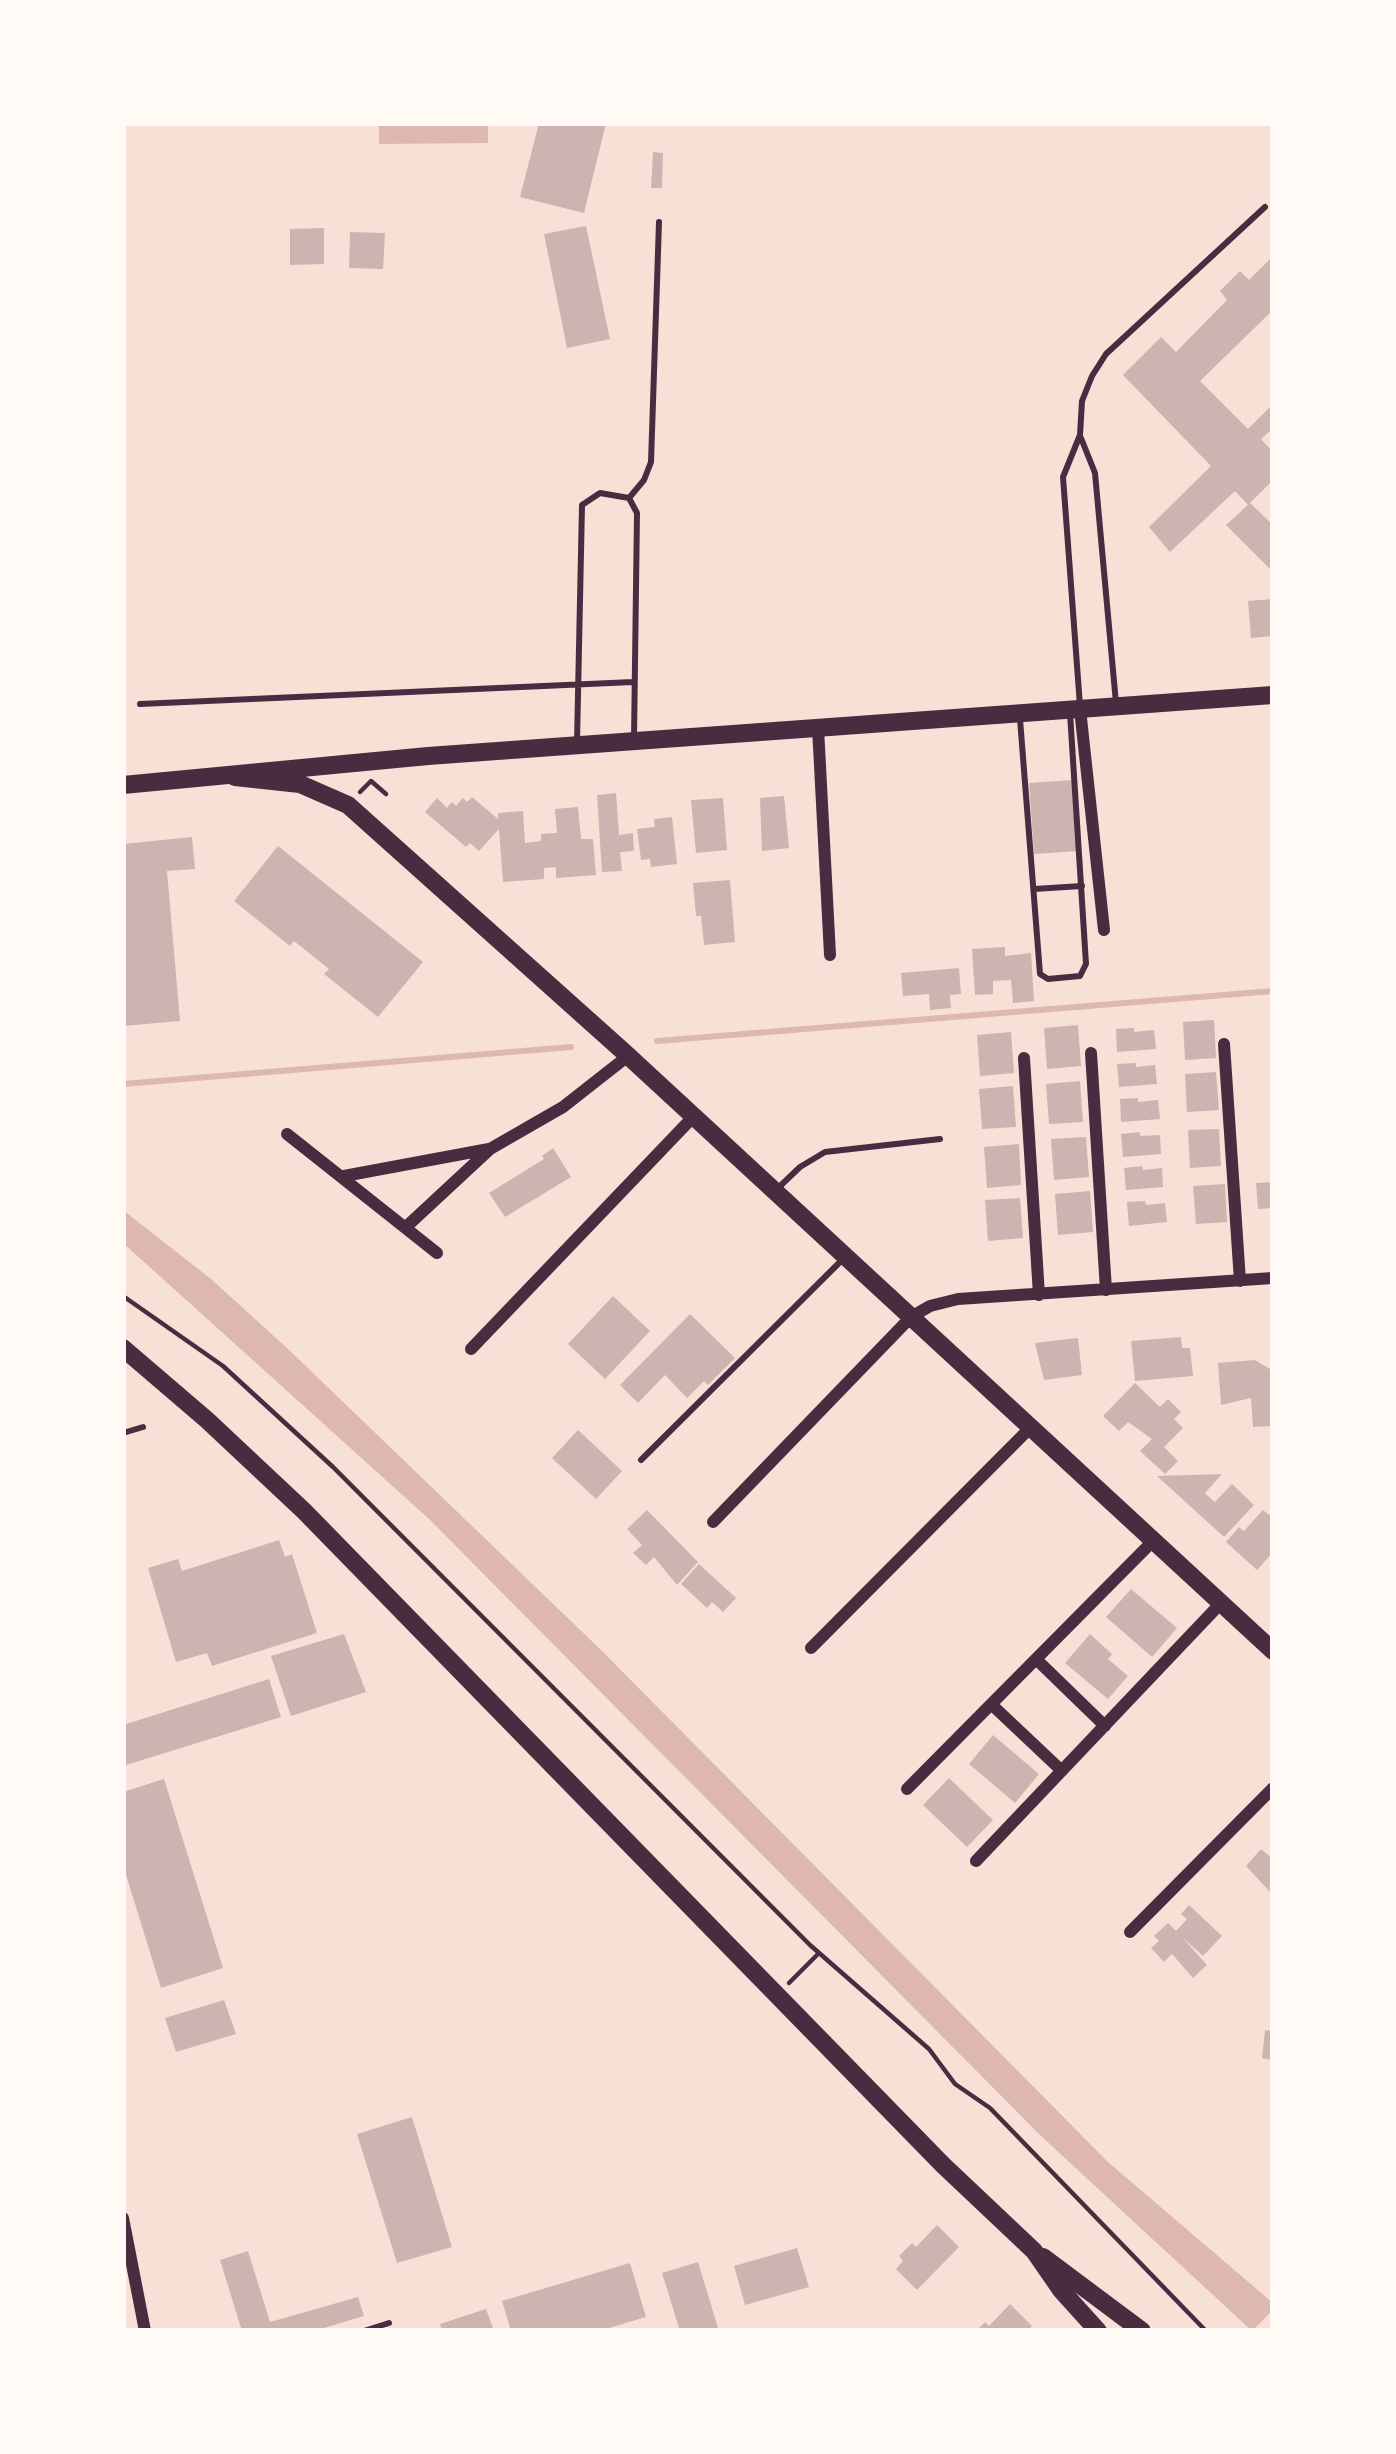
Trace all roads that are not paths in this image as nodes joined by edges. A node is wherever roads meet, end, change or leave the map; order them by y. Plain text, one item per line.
1 (1265, 207) dead end
2 (659, 222) dead end
3 (1080, 434) junction
4 (629, 498) junction
5 (633, 682) junction
6 (575, 683) junction
7 (1273, 694) edge
8 (140, 704) dead end
9 (1116, 706) junction
10 (1075, 709) junction
11 (1020, 713) junction
12 (818, 728) junction
13 (634, 742) junction
14 (577, 746) junction
15 (235, 777) junction
16 (123, 785) edge
17 (1082, 886) junction
18 (1034, 889) junction
19 (1104, 930) dead end
20 (830, 955) dead end
21 (1224, 1044) dead end
22 (1091, 1053) dead end
23 (626, 1054) junction
24 (1024, 1058) dead end
25 (694, 1116) junction
26 (287, 1134) dead end
27 (940, 1139) dead end
28 (490, 1149) junction
29 (344, 1176) junction
30 (775, 1191) junction
31 (406, 1227) junction
32 (436, 1253) dead end
33 (846, 1256) junction
34 (1273, 1278) edge
35 (1240, 1280) junction
36 (1106, 1290) junction
37 (1039, 1295) junction
38 (911, 1317) junction
39 (123, 1348) edge
40 (471, 1349) dead end
41 (143, 1427) dead end
42 (1031, 1427) junction
43 (123, 1433) edge
44 (641, 1460) dead end
45 (713, 1522) dead end
46 (1153, 1540) junction
47 (1221, 1604) junction
48 (811, 1648) dead end
49 (1273, 1652) edge
50 (1036, 1659) junction
51 (991, 1704) junction
52 (1105, 1726) junction
53 (1062, 1772) junction
54 (1273, 1788) edge
55 (907, 1789) dead end
56 (976, 1862) dead end
57 (1130, 1932) dead end
58 (123, 2218) edge
59 (1034, 2251) junction
60 (388, 2323) dead end
61 (145, 2331) edge
62 (364, 2331) edge
63 (1097, 2331) edge
64 (1142, 2331) edge

1 - 3 lane
2 - 4 lane
3 - 9 lane
3 - 10 lane
4 - 5 lane
4 - 6 lane
5 - 6 lane
5 - 13 lane
6 - 8 lane
6 - 14 lane
7 - 9 main road
9 - 10 main road
10 - 11 main road
10 - 17 lane
10 - 19 street
11 - 12 main road
11 - 18 lane
12 - 13 main road
12 - 20 street
13 - 14 main road
14 - 15 main road
15 - 16 main road
15 - 23 main road
17 - 18 lane
17 - 18 lane
21 - 35 street
22 - 36 street
23 - 25 main road
23 - 28 street
24 - 37 street
25 - 30 main road
25 - 40 street
26 - 29 street
27 - 30 lane
28 - 29 street
28 - 31 street
29 - 31 street
30 - 33 main road
31 - 32 street
33 - 38 main road
33 - 44 lane
34 - 35 street
35 - 36 street
36 - 37 street
37 - 38 street
38 - 42 main road
38 - 45 street
39 - 59 main road
41 - 43 lane
42 - 46 main road
42 - 48 street
46 - 47 main road
46 - 50 street
47 - 49 main road
47 - 52 street
50 - 51 street
50 - 52 street
51 - 53 street
51 - 55 street
52 - 53 street
53 - 56 street
54 - 57 street
58 - 61 street
59 - 63 main road
59 - 64 main road
60 - 62 lane

